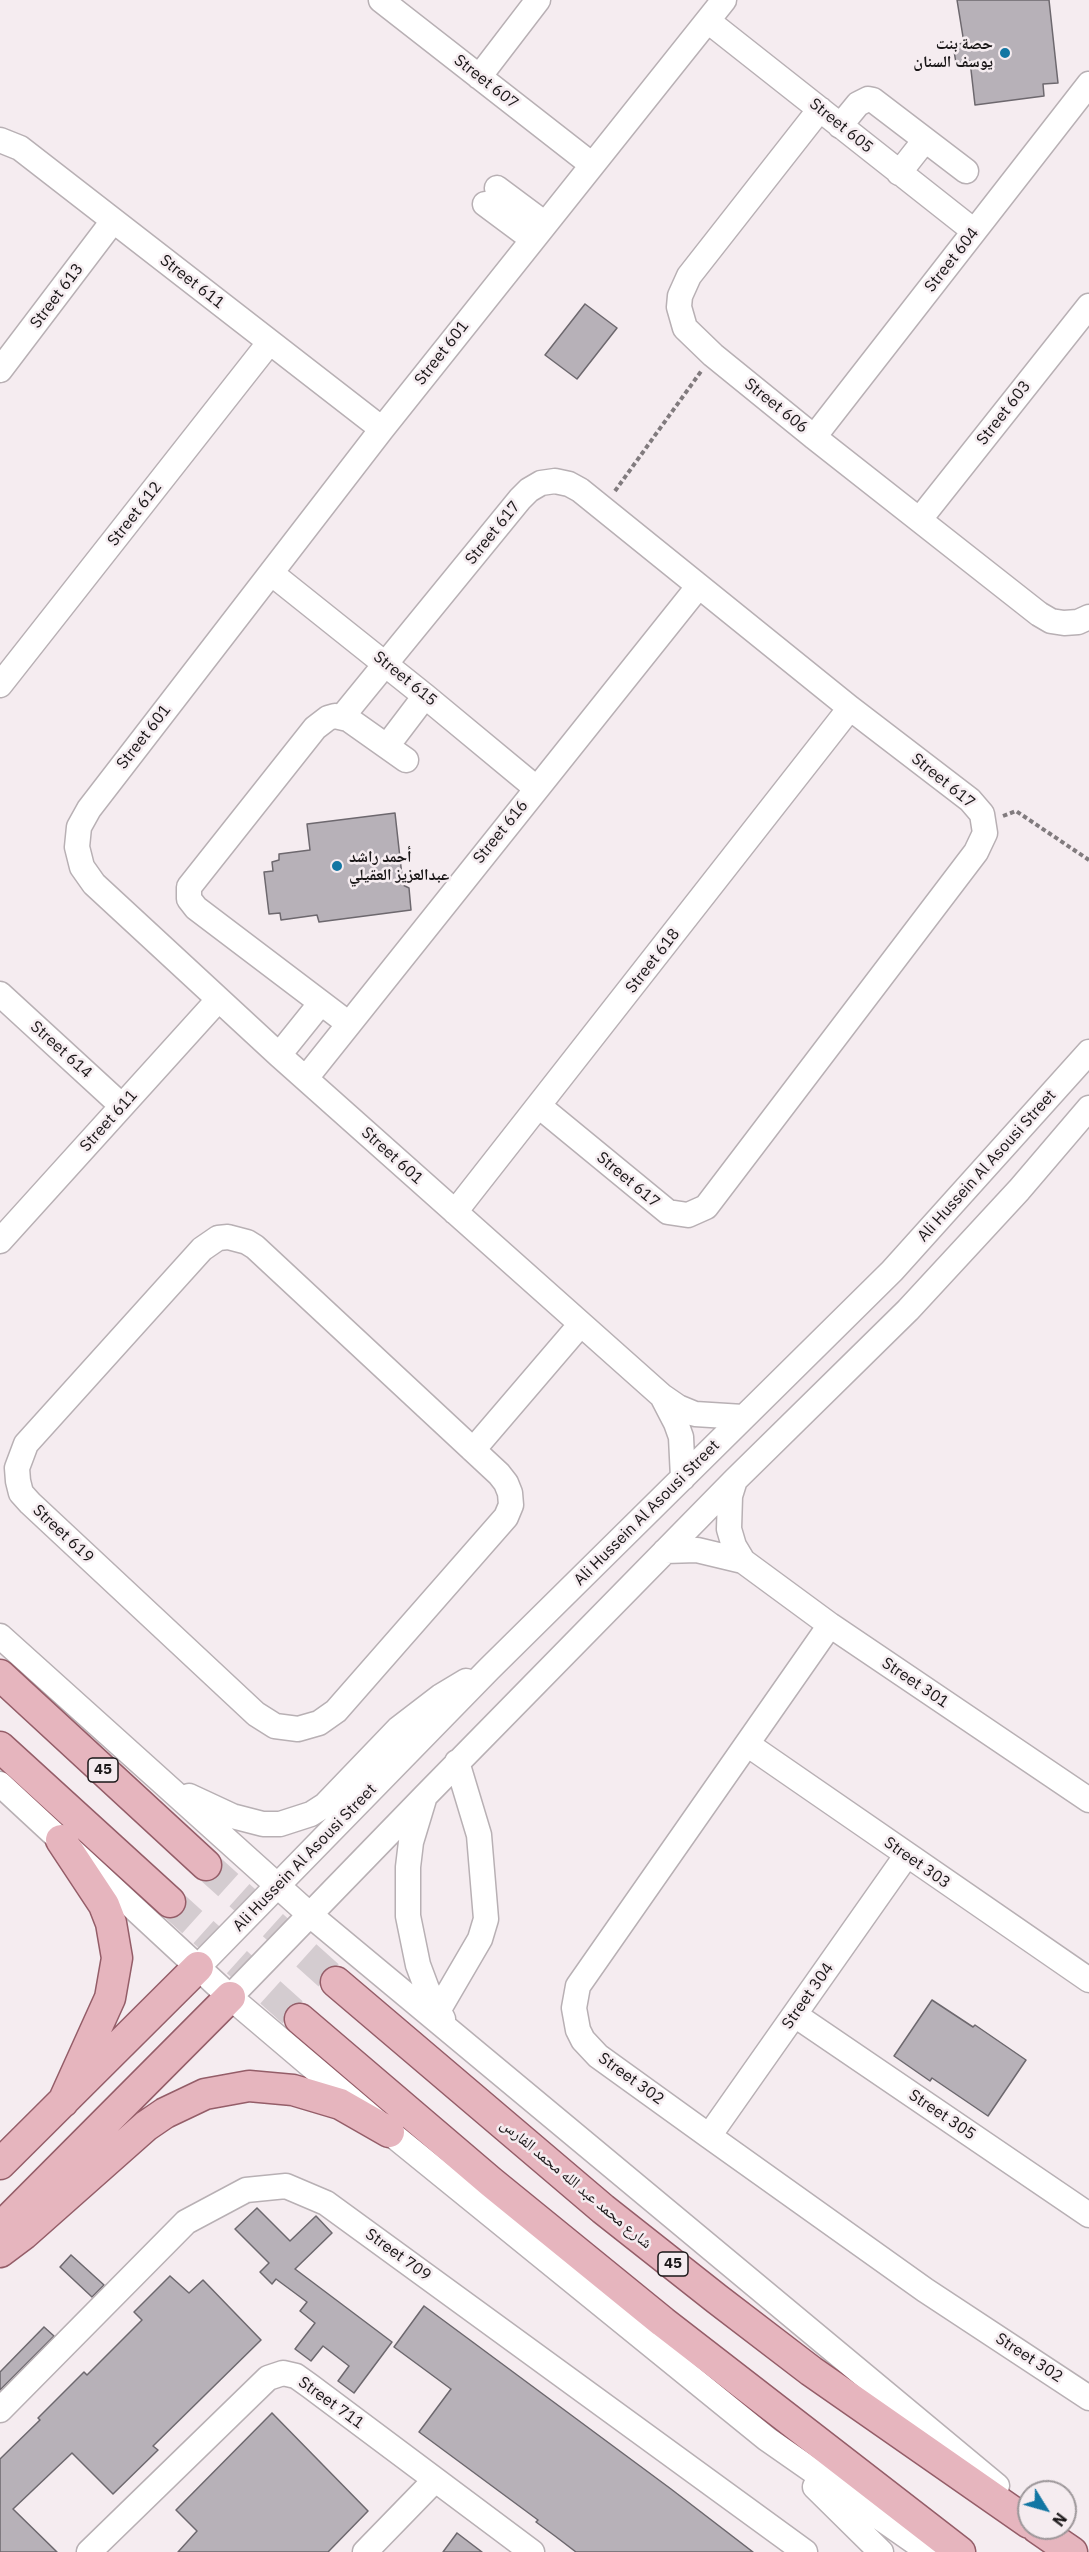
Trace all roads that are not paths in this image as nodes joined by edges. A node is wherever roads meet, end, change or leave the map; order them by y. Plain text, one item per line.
1 (381, 0) edge
2 (538, 0) edge
3 (724, 0) edge
4 (708, 21) junction
5 (479, 77) junction
6 (1089, 84) edge
7 (819, 109) junction
8 (840, 126) junction
9 (0, 140) edge
10 (926, 140) junction
11 (591, 164) junction
12 (966, 171) dead end
13 (899, 173) junction
14 (491, 196) dead end
15 (114, 221) junction
16 (538, 231) junction
17 (974, 231) junction
18 (1089, 306) edge
19 (269, 343) junction
20 (0, 370) edge
21 (381, 429) junction
22 (814, 437) junction
23 (920, 519) junction
24 (271, 573) junction
25 (698, 587) junction
26 (1089, 617) edge
27 (387, 664) junction
28 (0, 685) edge
29 (425, 696) junction
30 (850, 708) junction
31 (342, 717) junction
32 (536, 788) junction
33 (0, 994) edge
34 (218, 1000) junction
35 (320, 1004) junction
36 (349, 1024) junction
37 (1089, 1052) edge
38 (279, 1055) junction
39 (306, 1078) junction
40 (122, 1106) junction
41 (539, 1106) junction
42 (1089, 1108) edge
43 (454, 1212) junction
44 (0, 1241) edge
45 (580, 1325) junction
46 (662, 1396) junction
47 (743, 1417) junction
48 (473, 1450) junction
49 (683, 1478) junction
50 (735, 1480) junction
51 (665, 1551) junction
52 (743, 1561) junction
53 (830, 1625) junction
54 (0, 1636) edge
55 (489, 1669) junction
56 (0, 1675) edge
57 (747, 1744) junction
58 (0, 1746) edge
59 (457, 1762) junction
60 (0, 1784) edge
61 (168, 1787) junction
62 (426, 1795) junction
63 (1089, 1800) edge
64 (62, 1840) junction
65 (906, 1856) junction
66 (206, 1865) tunnel mouth
67 (278, 1886) junction
68 (170, 1902) tunnel mouth
69 (309, 1914) junction
70 (198, 1967) junction
71 (1089, 1980) edge
72 (336, 1982) tunnel mouth
73 (230, 1997) junction
74 (438, 2011) junction
75 (795, 2014) junction
76 (300, 2019) tunnel mouth
77 (451, 2032) junction
78 (63, 2102) junction
79 (389, 2132) junction
80 (709, 2136) junction
81 (0, 2164) edge
82 (1089, 2215) edge
83 (0, 2228) edge
84 (0, 2252) edge
85 (1089, 2398) edge
86 (0, 2410) edge
87 (767, 2439) junction
88 (435, 2480) junction
89 (1017, 2508) edge
90 (1017, 2514) edge
91 (1054, 2540) edge
92 (89, 2552) edge
93 (365, 2552) edge
94 (532, 2552) edge
95 (805, 2552) edge
96 (881, 2552) edge
97 (929, 2552) edge
98 (960, 2552) edge
99 (1072, 2552) edge

1 - 5 street, Street 607
2 - 5 street
3 - 4 street, Street 601
4 - 7 street, Street 605
4 - 11 street, Street 601
5 - 11 street, Street 607
6 - 17 street, Street 604
7 - 8 street, Street 605
7 - 22 street, Street 606
8 - 10 street
8 - 13 street, Street 605
9 - 15 street, Street 611
10 - 12 street
10 - 13 street
11 - 16 street, Street 601
13 - 17 street, Street 605
14 - 16 street
15 - 19 street, Street 611
15 - 20 street, Street 613
16 - 21 street, Street 601
17 - 22 street, Street 604
18 - 23 street, Street 603
19 - 21 street, Street 611
19 - 28 street, Street 612
21 - 24 street, Street 601
22 - 23 street, Street 606
23 - 26 street, Street 606
24 - 27 street, Street 615
24 - 34 street, Street 601
25 - 27 street, Street 617
25 - 30 street, Street 617
25 - 32 street, Street 616
27 - 29 street, Street 615
27 - 31 street, Street 617
29 - 31 street
29 - 32 street, Street 615
30 - 41 street, Street 618
30 - 41 street, Street 617
31 - 35 street
32 - 36 street, Street 616
33 - 40 street, Street 614
34 - 38 street, Street 601
34 - 40 street, Street 611
35 - 36 street
35 - 38 street
36 - 39 street, Street 616
37 - 47 street, Ali Hussein Al Asousi Street
38 - 39 street, Street 601
39 - 43 street, Street 601
40 - 44 street, Street 611
41 - 43 street, Street 618
42 - 50 street
43 - 45 street, Street 601
45 - 46 street, Street 601
45 - 48 street
46 - 47 street, Street 601
46 - 49 street, Street 601
47 - 49 street, Ali Hussein Al Asousi Street
48 - 48 street, Street 619
49 - 55 street, Ali Hussein Al Asousi Street
50 - 51 street
50 - 52 street
51 - 52 street, Street 301
51 - 59 street
52 - 53 street, Street 301
53 - 57 street, Street 302
53 - 63 street, Street 301
54 - 61 street
55 - 61 street
55 - 67 street, Ali Hussein Al Asousi Street
56 - 66 main road, 45
57 - 65 street, Street 303
57 - 80 street, Street 302
58 - 68 main road
59 - 62 street
59 - 74 street
60 - 64 street
61 - 67 street
62 - 69 street
62 - 74 street
64 - 70 street
64 - 78 main road
65 - 71 street, Street 303
65 - 75 street, Street 304
67 - 69 street
67 - 70 street, Ali Hussein Al Asousi Street
69 - 73 street
69 - 77 street
70 - 73 street
70 - 78 main road
72 - 90 main road, شارع محمد عبد الله محمد الفارس / 45
73 - 79 street
73 - 83 main road
74 - 77 street
75 - 80 street, Street 304
75 - 82 street, Street 305
76 - 98 main road
77 - 89 street
78 - 81 main road
79 - 84 main road
79 - 87 street
80 - 85 street, Street 302
86 - 95 street, Street 709
87 - 96 street
87 - 97 street
88 - 92 street, Street 711
88 - 93 street
88 - 94 street, Street 711
91 - 99 main road

